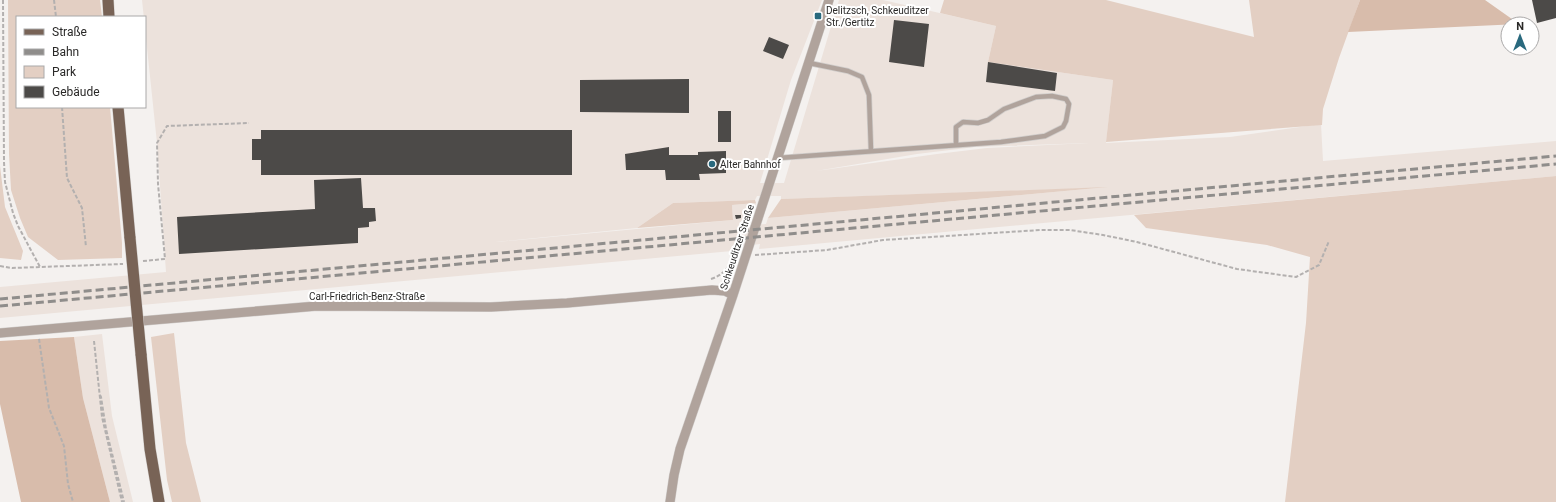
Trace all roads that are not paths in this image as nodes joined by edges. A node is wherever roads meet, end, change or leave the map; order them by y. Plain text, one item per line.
1 (108, 0) edge
2 (829, 0) edge
3 (109, 16) edge
4 (808, 63) junction
5 (118, 108) edge
6 (956, 145) junction
7 (871, 151) junction
8 (778, 158) junction
9 (733, 295) junction
10 (0, 333) edge
11 (159, 502) edge
12 (670, 502) edge

1 - 3 main road
2 - 4 street, Schkeuditzer Straße
4 - 7 lane
4 - 8 street, Schkeuditzer Straße
5 - 11 main road, bridge
6 - 6 lane
6 - 7 lane
7 - 8 lane
8 - 9 street, Schkeuditzer Straße
9 - 10 street, Carl-Friedrich-Benz-Straße
9 - 12 street, Schkeuditzer Straße

